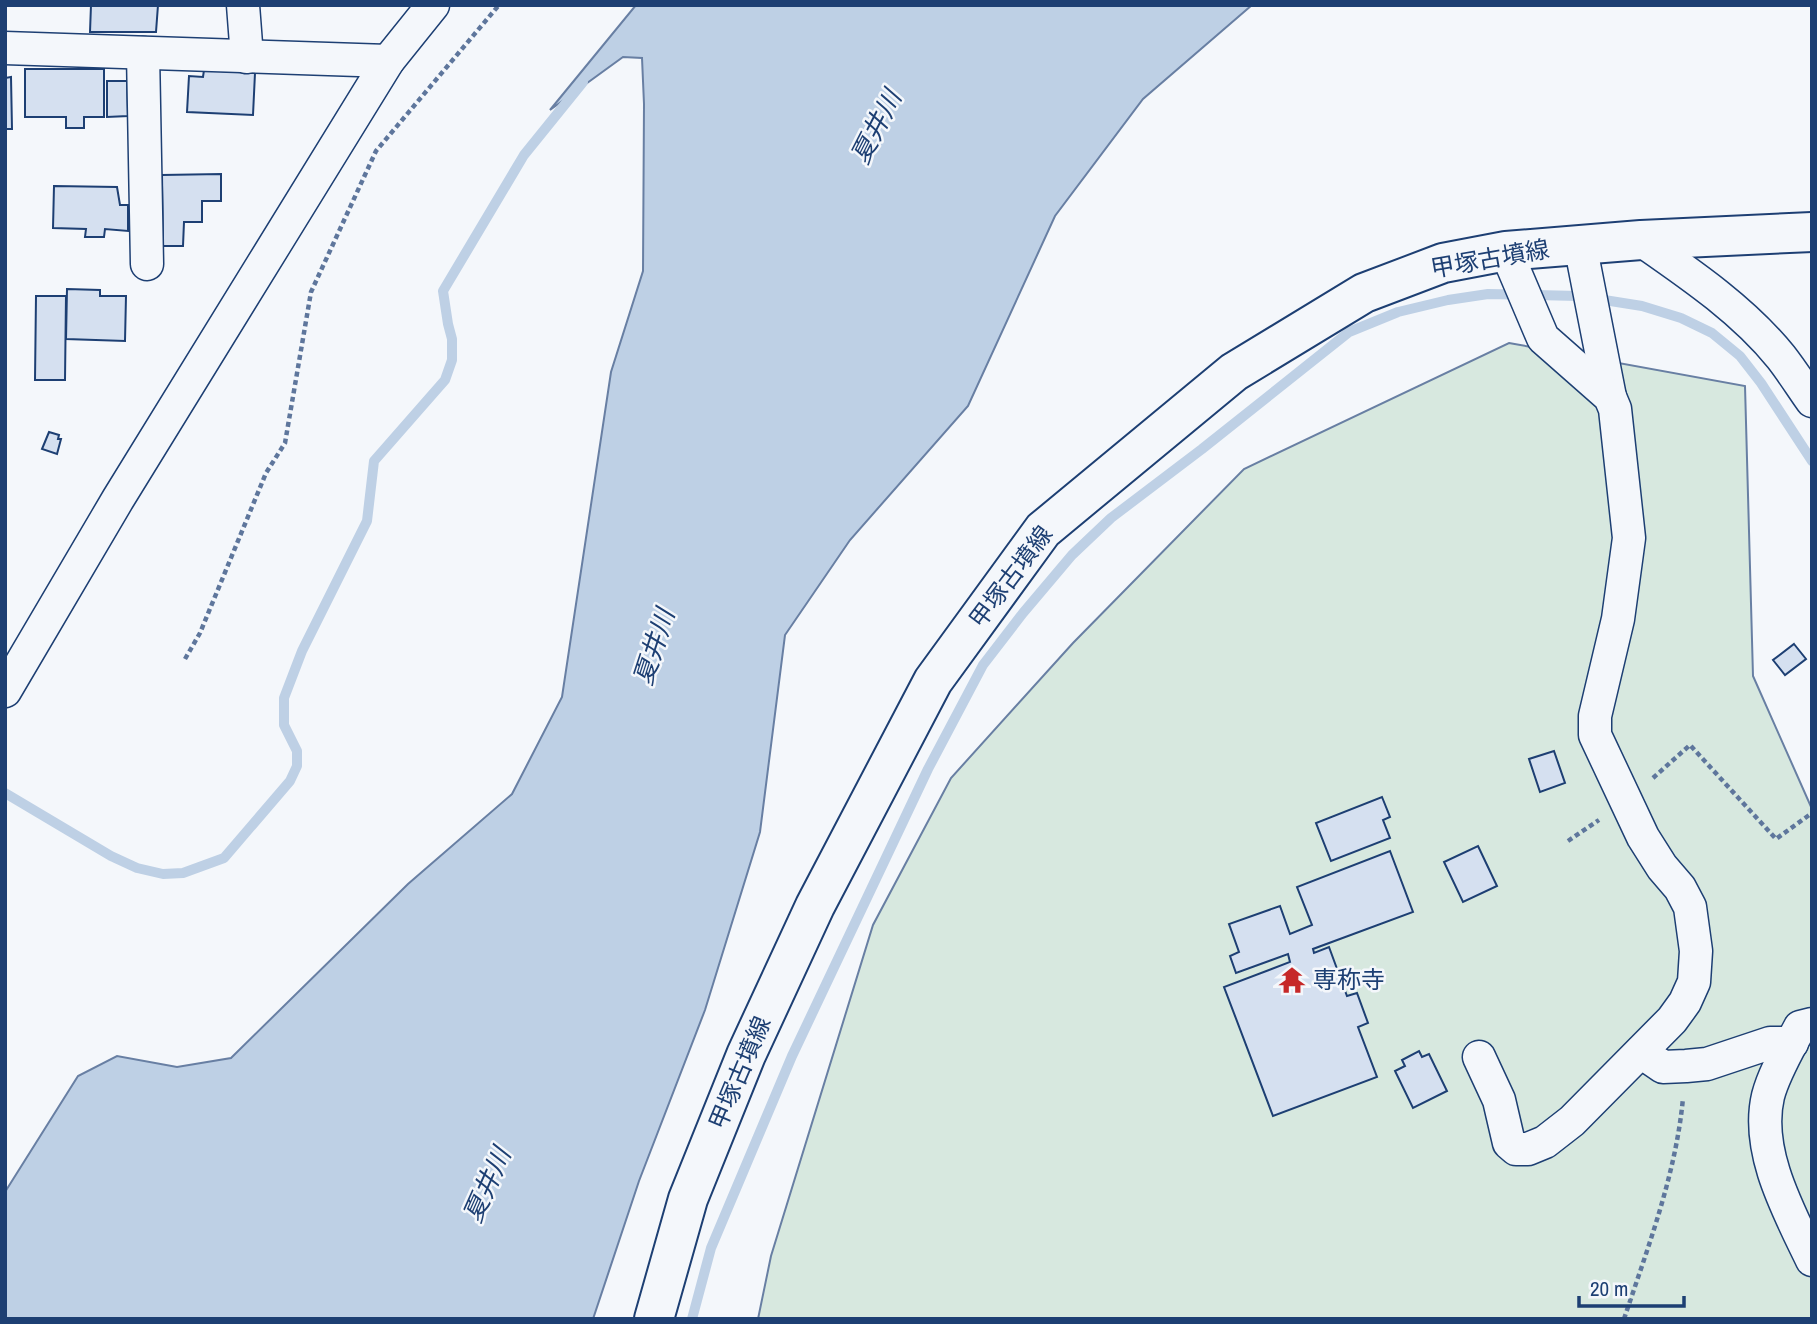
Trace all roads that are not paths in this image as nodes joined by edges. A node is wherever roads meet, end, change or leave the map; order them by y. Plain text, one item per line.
1 (243, 5) edge
2 (433, 5) edge
3 (5, 48) edge
4 (143, 53) junction
5 (247, 57) junction
6 (388, 61) junction
7 (1812, 232) edge
8 (1641, 240) junction
9 (1582, 258) junction
10 (147, 264) dead end
11 (1512, 266) junction
12 (1610, 397) junction
13 (1812, 401) edge
14 (5, 691) edge
15 (1802, 1034) edge
16 (1641, 1052) junction
17 (1479, 1057) dead end
18 (1812, 1260) edge
19 (654, 1319) edge

1 - 5 street
2 - 6 street
3 - 4 street
4 - 5 street
4 - 10 street
5 - 6 street
6 - 14 street
7 - 8 main road, 甲塚古墳線
8 - 9 main road, 甲塚古墳線
8 - 13 street
9 - 11 main road, 甲塚古墳線
9 - 12 street
11 - 12 street
11 - 19 main road, 甲塚古墳線
12 - 16 street
15 - 16 street
15 - 18 street
16 - 17 street

